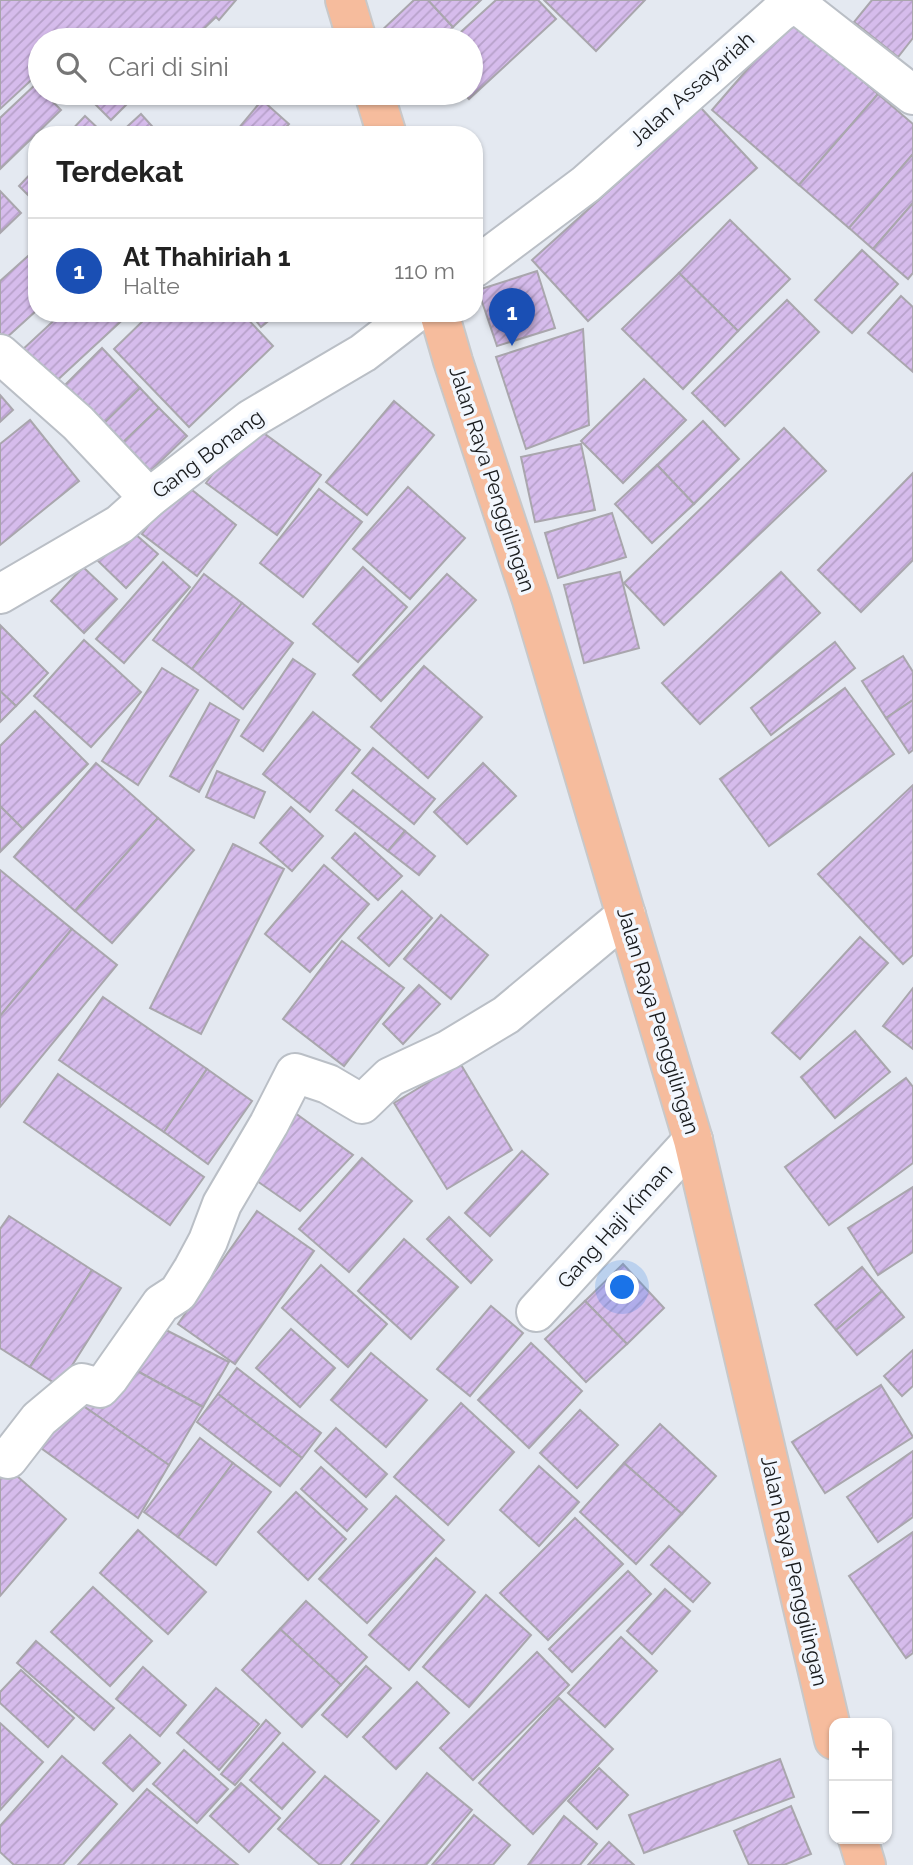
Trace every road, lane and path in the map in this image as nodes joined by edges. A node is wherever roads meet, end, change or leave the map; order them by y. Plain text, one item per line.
1 (345, 0) edge
2 (808, 4) edge
3 (353, 28) edge
4 (913, 95) edge
5 (378, 105) edge
6 (384, 126) edge
7 (483, 261) edge
8 (403, 322) edge
9 (442, 322) edge
10 (0, 354) edge
11 (149, 498) junction
12 (0, 594) edge
13 (626, 915) junction
14 (693, 1140) junction
15 (536, 1312) dead end
16 (8, 1460) dead end
17 (829, 1719) edge
18 (860, 1844) edge
19 (866, 1865) edge

1 - 3 main road
2 - 4 street, Jalan Assayariah
2 - 7 street, Jalan Assayariah
5 - 6 main road
8 - 11 street, Gang Bonang
9 - 13 main road, Jalan Raya Penggilingan
10 - 11 street
11 - 12 street, Gang Bonang
13 - 14 main road, Jalan Raya Penggilingan
13 - 16 street
14 - 15 street, Gang Haji Kiman
14 - 17 main road, Jalan Raya Penggilingan
18 - 19 main road

